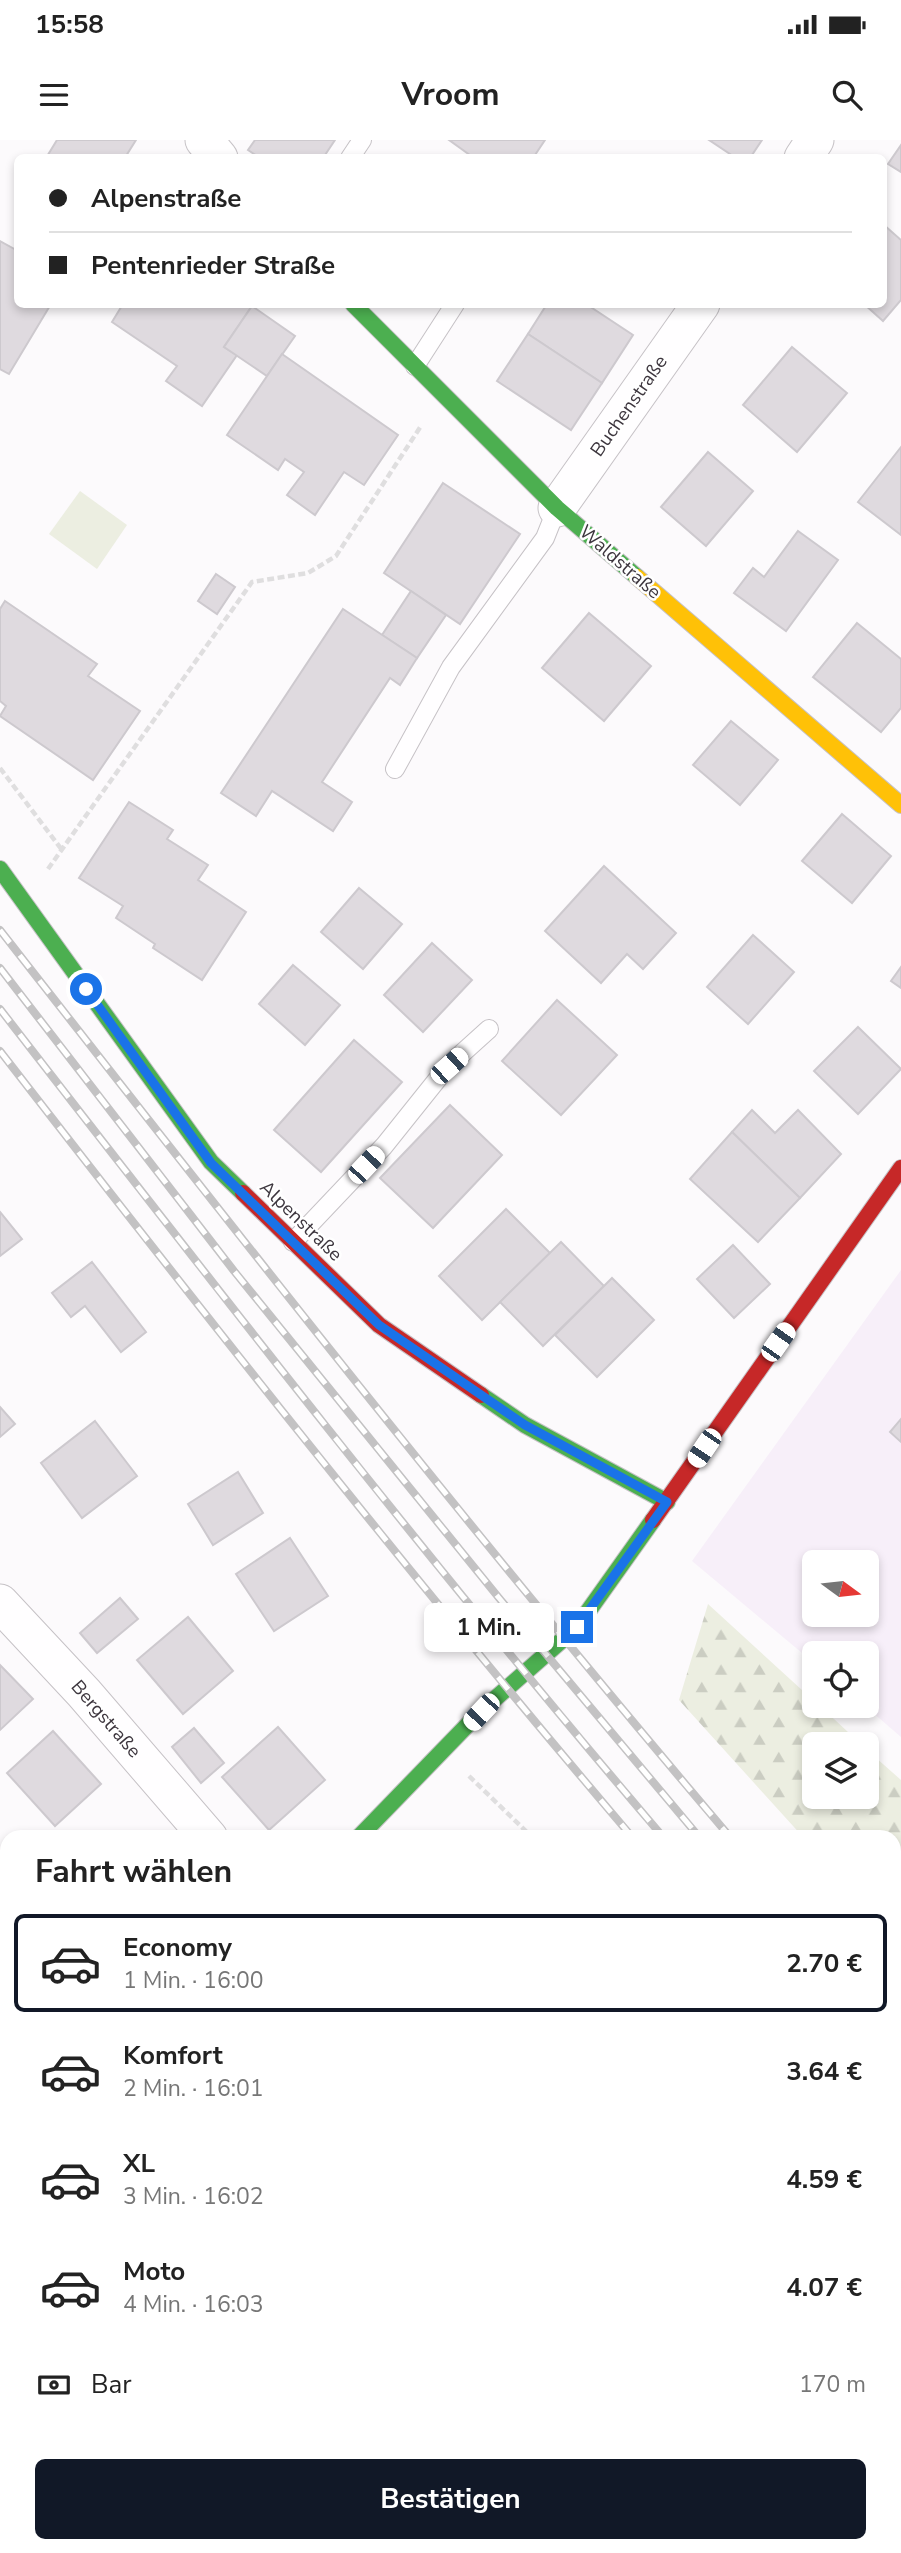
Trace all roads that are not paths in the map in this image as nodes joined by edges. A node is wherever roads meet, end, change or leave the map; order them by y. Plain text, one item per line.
1 (204, 140) edge
2 (216, 154) edge
3 (357, 308) edge
4 (452, 308) edge
5 (698, 308) edge
6 (415, 366) junction
7 (557, 508) junction
8 (395, 769) dead end
9 (901, 805) edge
10 (0, 869) edge
11 (489, 1029) dead end
12 (901, 1168) edge
13 (293, 1242) junction
14 (667, 1502) junction
15 (0, 1603) edge
16 (202, 1830) edge
17 (366, 1830) edge

1 - 2 street
3 - 6 street, Waldstraße
4 - 6 lane
5 - 7 street, Buchenstraße
6 - 7 street, Waldstraße
7 - 8 lane
7 - 9 street, Waldstraße
10 - 13 street, Alpenstraße
11 - 13 lane
12 - 14 street
13 - 14 street, Alpenstraße
14 - 17 street
15 - 16 street, Bergstraße

